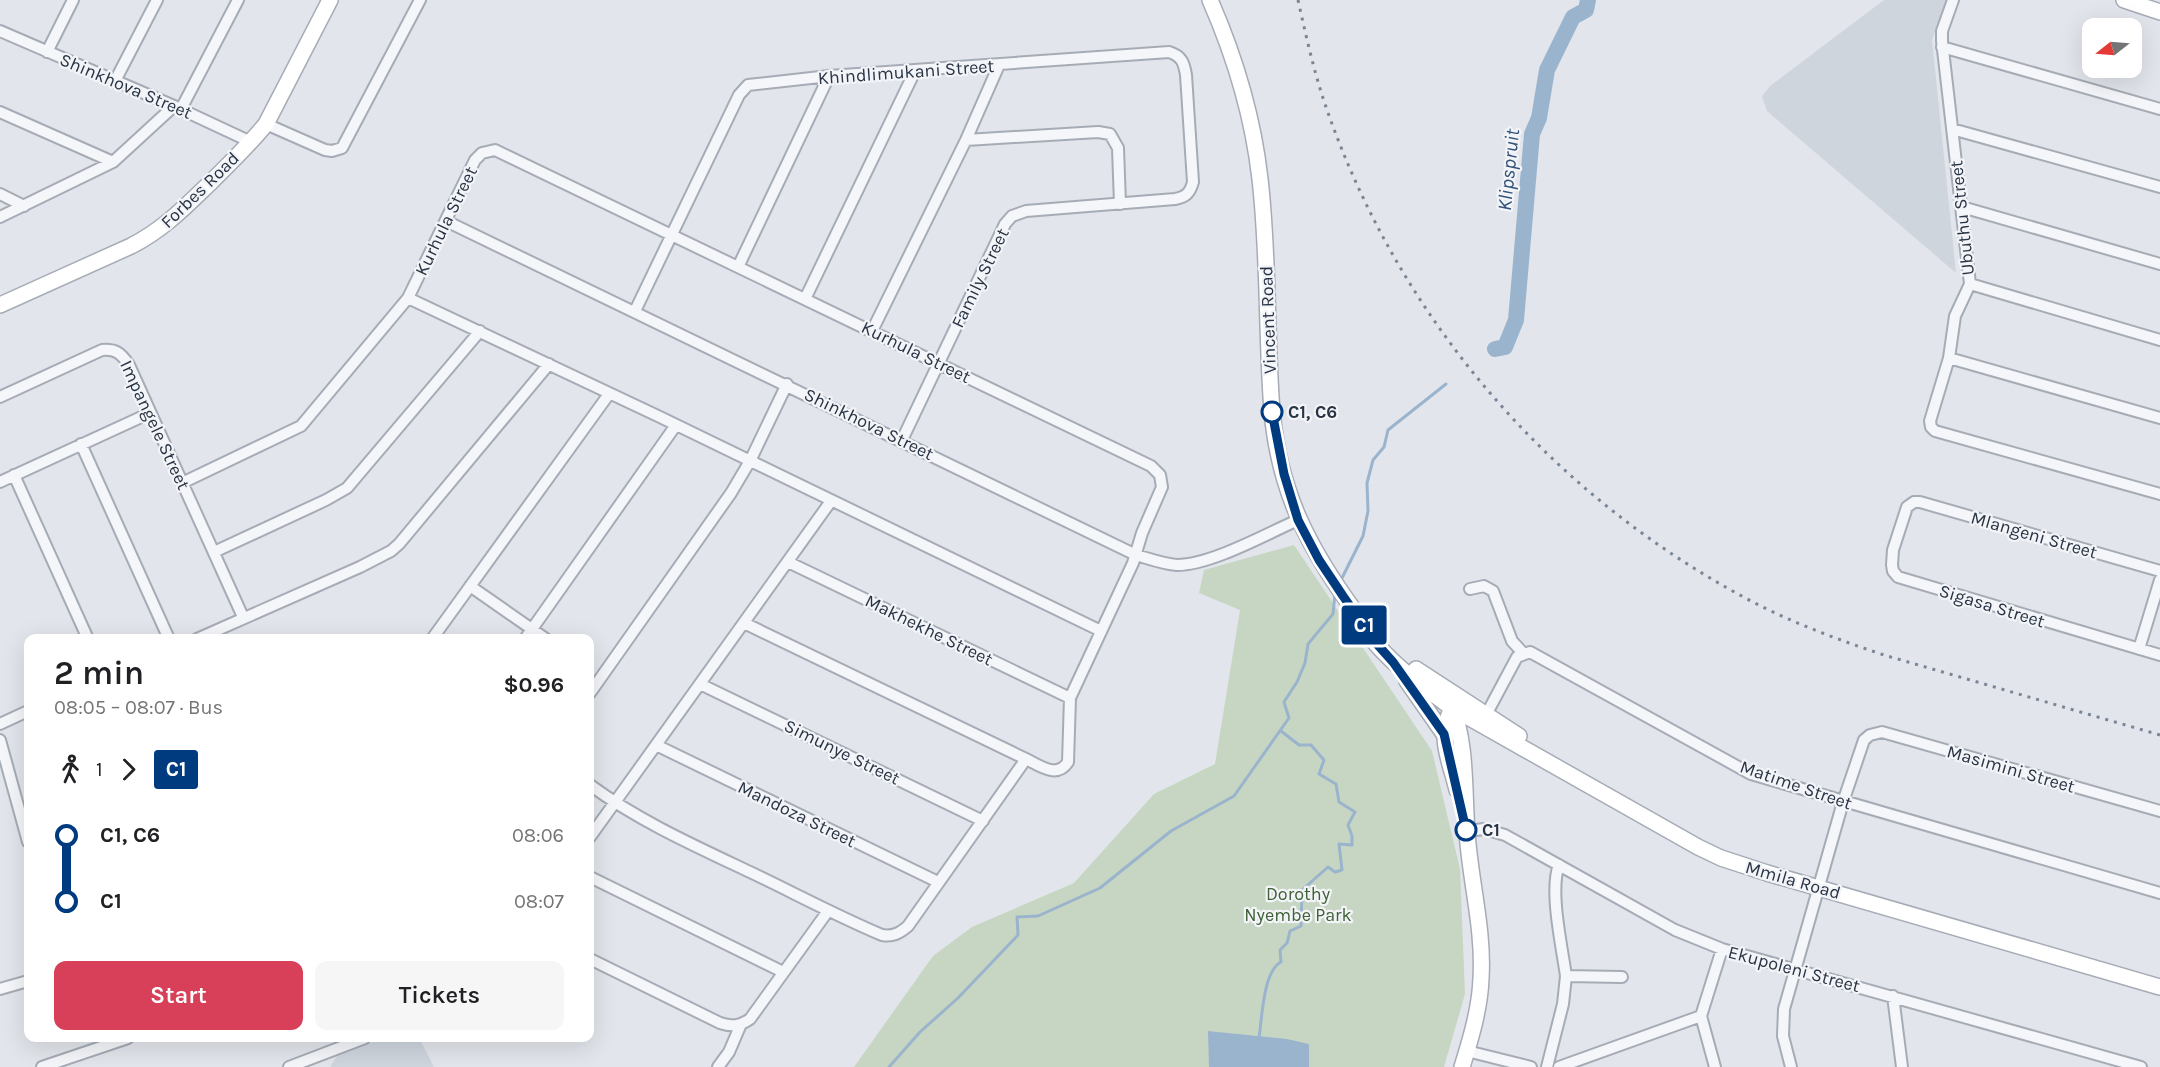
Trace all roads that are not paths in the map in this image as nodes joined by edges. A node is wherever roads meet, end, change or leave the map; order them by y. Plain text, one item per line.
1 (73, 0) edge
2 (157, 0) edge
3 (238, 0) edge
4 (330, 0) edge
5 (420, 0) edge
6 (1210, 0) edge
7 (1953, 0) edge
8 (2124, 0) edge
9 (2160, 12) edge
10 (0, 31) edge
11 (1942, 47) junction
12 (47, 51) junction
13 (999, 65) junction
14 (915, 71) junction
15 (829, 76) junction
16 (115, 81) junction
17 (178, 107) junction
18 (2160, 109) edge
19 (0, 112) edge
20 (266, 124) junction
21 (1952, 129) junction
22 (966, 140) junction
23 (251, 142) junction
24 (113, 162) junction
25 (2160, 187) edge
26 (1190, 191) joint
27 (0, 194) edge
28 (1120, 204) junction
29 (24, 206) junction
30 (1962, 207) junction
31 (0, 217) edge
32 (446, 221) junction
33 (672, 234) junction
34 (2160, 264) edge
35 (738, 267) junction
36 (1970, 284) junction
37 (408, 298) junction
38 (804, 299) junction
39 (0, 305) edge
40 (635, 311) junction
41 (480, 331) junction
42 (872, 331) junction
43 (2160, 340) edge
44 (1949, 358) junction
45 (939, 363) junction
46 (549, 364) junction
47 (787, 384) junction
48 (609, 394) junction
49 (0, 397) edge
50 (150, 412) junction
51 (2160, 418) edge
52 (676, 425) junction
53 (902, 440) junction
54 (81, 444) junction
55 (750, 461) junction
56 (14, 476) junction
57 (0, 482) edge
58 (182, 483) junction
59 (2160, 494) edge
60 (831, 501) junction
61 (1909, 505) joint
62 (1298, 520) junction
63 (214, 552) junction
64 (1136, 555) junction
65 (788, 562) junction
66 (2160, 571) edge
67 (2160, 580) edge
68 (470, 586) junction
69 (1470, 589) dead end
70 (243, 617) junction
71 (744, 623) junction
72 (532, 629) junction
73 (1101, 631) junction
74 (86, 634) edge
75 (167, 634) edge
76 (216, 634) edge
77 (436, 634) edge
78 (528, 634) edge
79 (539, 634) edge
80 (2139, 649) junction
81 (1523, 653) junction
82 (2160, 655) edge
83 (1401, 662) junction
84 (594, 673) edge
85 (600, 678) junction
86 (700, 684) junction
87 (594, 687) edge
88 (1070, 698) junction
89 (1468, 704) junction
90 (1452, 708) junction
91 (24, 713) edge
92 (1488, 723) junction
93 (0, 724) edge
94 (1444, 734) junction
95 (0, 740) edge
96 (656, 745) junction
97 (1461, 750) junction
98 (1026, 759) junction
99 (594, 787) edge
100 (1843, 802) junction
101 (614, 803) junction
102 (2160, 812) edge
103 (983, 821) junction
104 (24, 828) edge
105 (594, 831) edge
106 (1467, 831) junction
107 (1559, 865) junction
108 (594, 879) edge
109 (938, 882) junction
110 (1818, 884) junction
111 (2160, 893) edge
112 (828, 912) junction
113 (1722, 949) junction
114 (594, 961) edge
115 (1795, 969) junction
116 (783, 972) junction
117 (1566, 976) junction
118 (1622, 977) dead end
119 (2160, 978) edge
120 (24, 982) edge
121 (2160, 987) edge
122 (0, 989) edge
123 (1893, 996) junction
124 (1701, 1016) junction
125 (741, 1024) junction
126 (116, 1042) edge
127 (355, 1042) edge
128 (1467, 1051) junction
129 (318, 1056) junction
130 (42, 1067) edge
131 (289, 1067) edge
132 (321, 1067) edge
133 (718, 1067) edge
134 (1462, 1067) edge
135 (1531, 1067) edge
136 (1547, 1067) edge
137 (1559, 1067) edge
138 (1715, 1067) edge
139 (1791, 1067) edge
140 (1902, 1067) edge
141 (2140, 1067) edge

1 - 12 street
2 - 16 street
3 - 17 street
4 - 20 main road, Forbes Road
5 - 20 street
6 - 62 main road, Vincent Road
7 - 11 street, Ubuthu Street
8 - 9 main road
10 - 12 street, Shinkhova Street
11 - 18 street
11 - 21 street, Ubuthu Street
12 - 16 street, Shinkhova Street
13 - 14 street, Khindlimukani Street
13 - 22 street
13 - 26 street, Khindlimukani Street
14 - 15 street, Khindlimukani Street
14 - 38 street
15 - 33 street, Khindlimukani Street
15 - 35 street
16 - 17 street, Shinkhova Street
17 - 23 street, Shinkhova Street
17 - 24 street
19 - 24 street
20 - 23 main road, Forbes Road
21 - 25 street
21 - 30 street, Ubuthu Street
22 - 28 street
22 - 42 street
23 - 39 main road, Forbes Road
24 - 29 street
26 - 28 street, Family Street
27 - 29 street
28 - 45 street, Family Street
29 - 31 street
30 - 34 street
30 - 36 street, Ubuthu Street
32 - 33 street, Kurhula Street
32 - 37 street, Kurhula Street
32 - 40 street, Shinkhova Street
33 - 35 street, Kurhula Street
33 - 40 street, Khindlimukani Street
35 - 38 street, Kurhula Street
36 - 43 street
36 - 44 street, Ubuthu Street
37 - 41 street
37 - 58 street, Kurhula Street
38 - 42 street, Kurhula Street
40 - 47 street, Shinkhova Street
41 - 46 street
41 - 63 street
42 - 45 street, Kurhula Street
44 - 51 street
44 - 59 street, Ubuthu Street
45 - 53 street, Family Street
45 - 64 street, Kurhula Street
46 - 48 street
46 - 70 street
47 - 53 street, Shinkhova Street
47 - 55 street
48 - 52 street
48 - 68 street
49 - 50 street, Impangele Street
50 - 54 street
50 - 58 street, Impangele Street
52 - 55 street
52 - 72 street
53 - 64 street, Shinkhova Street
54 - 56 street
54 - 75 street
55 - 60 street
55 - 85 street
56 - 57 street
56 - 74 street
58 - 63 street, Impangele Street
60 - 65 street
60 - 73 street
61 - 66 street, Mlangeni Street
61 - 80 street, Sigasa Street
62 - 64 street, Shinkhova Street
62 - 83 main road, Vincent Road
63 - 70 street, Impangele Street
64 - 73 street, Kurhula Street
65 - 71 street
65 - 88 street, Makhekhe Street
67 - 80 street
68 - 72 street
68 - 77 street
69 - 81 street
70 - 76 street
71 - 86 street
71 - 98 street, Kurhula Street
72 - 78 street
72 - 79 street
73 - 88 street, Kurhula Street
80 - 82 street, Sigasa Street
81 - 92 street
81 - 100 street, Matime Street
83 - 89 main road, Vincent Road
83 - 90 main road
83 - 94 main road
84 - 85 street
85 - 87 street
86 - 96 street
86 - 103 street, Simunye Street
88 - 98 street, Kurhula Street
89 - 90 main road
89 - 92 main road, Mmila Road
90 - 92 main road, Mmila Road
90 - 94 main road
90 - 97 main road
91 - 93 street
92 - 97 main road
92 - 110 main road, Mmila Road
94 - 106 main road
95 - 104 street
96 - 101 street
96 - 109 street, Mandoza Street
97 - 106 main road
98 - 103 street
99 - 101 street
100 - 102 street, Masimini Street
100 - 110 street
100 - 111 street, Matime Street
101 - 105 street
101 - 112 street
103 - 109 street
106 - 107 street, Ekupoleni Street
106 - 128 main road
107 - 113 street, Ekupoleni Street
107 - 117 street
108 - 116 street
109 - 112 street
110 - 115 street
110 - 119 main road, Mmila Road
110 - 121 main road, Mmila Road
112 - 116 street
113 - 115 street, Ekupoleni Street
113 - 124 street
114 - 125 street
115 - 123 street, Ekupoleni Street
115 - 139 street
116 - 125 street
117 - 118 street
117 - 136 street
120 - 122 street
123 - 140 street
123 - 141 street, Ekupoleni Street
124 - 137 street
124 - 138 street
125 - 133 street
126 - 130 street
127 - 129 street
128 - 134 main road
128 - 135 street
129 - 131 street
129 - 132 street

